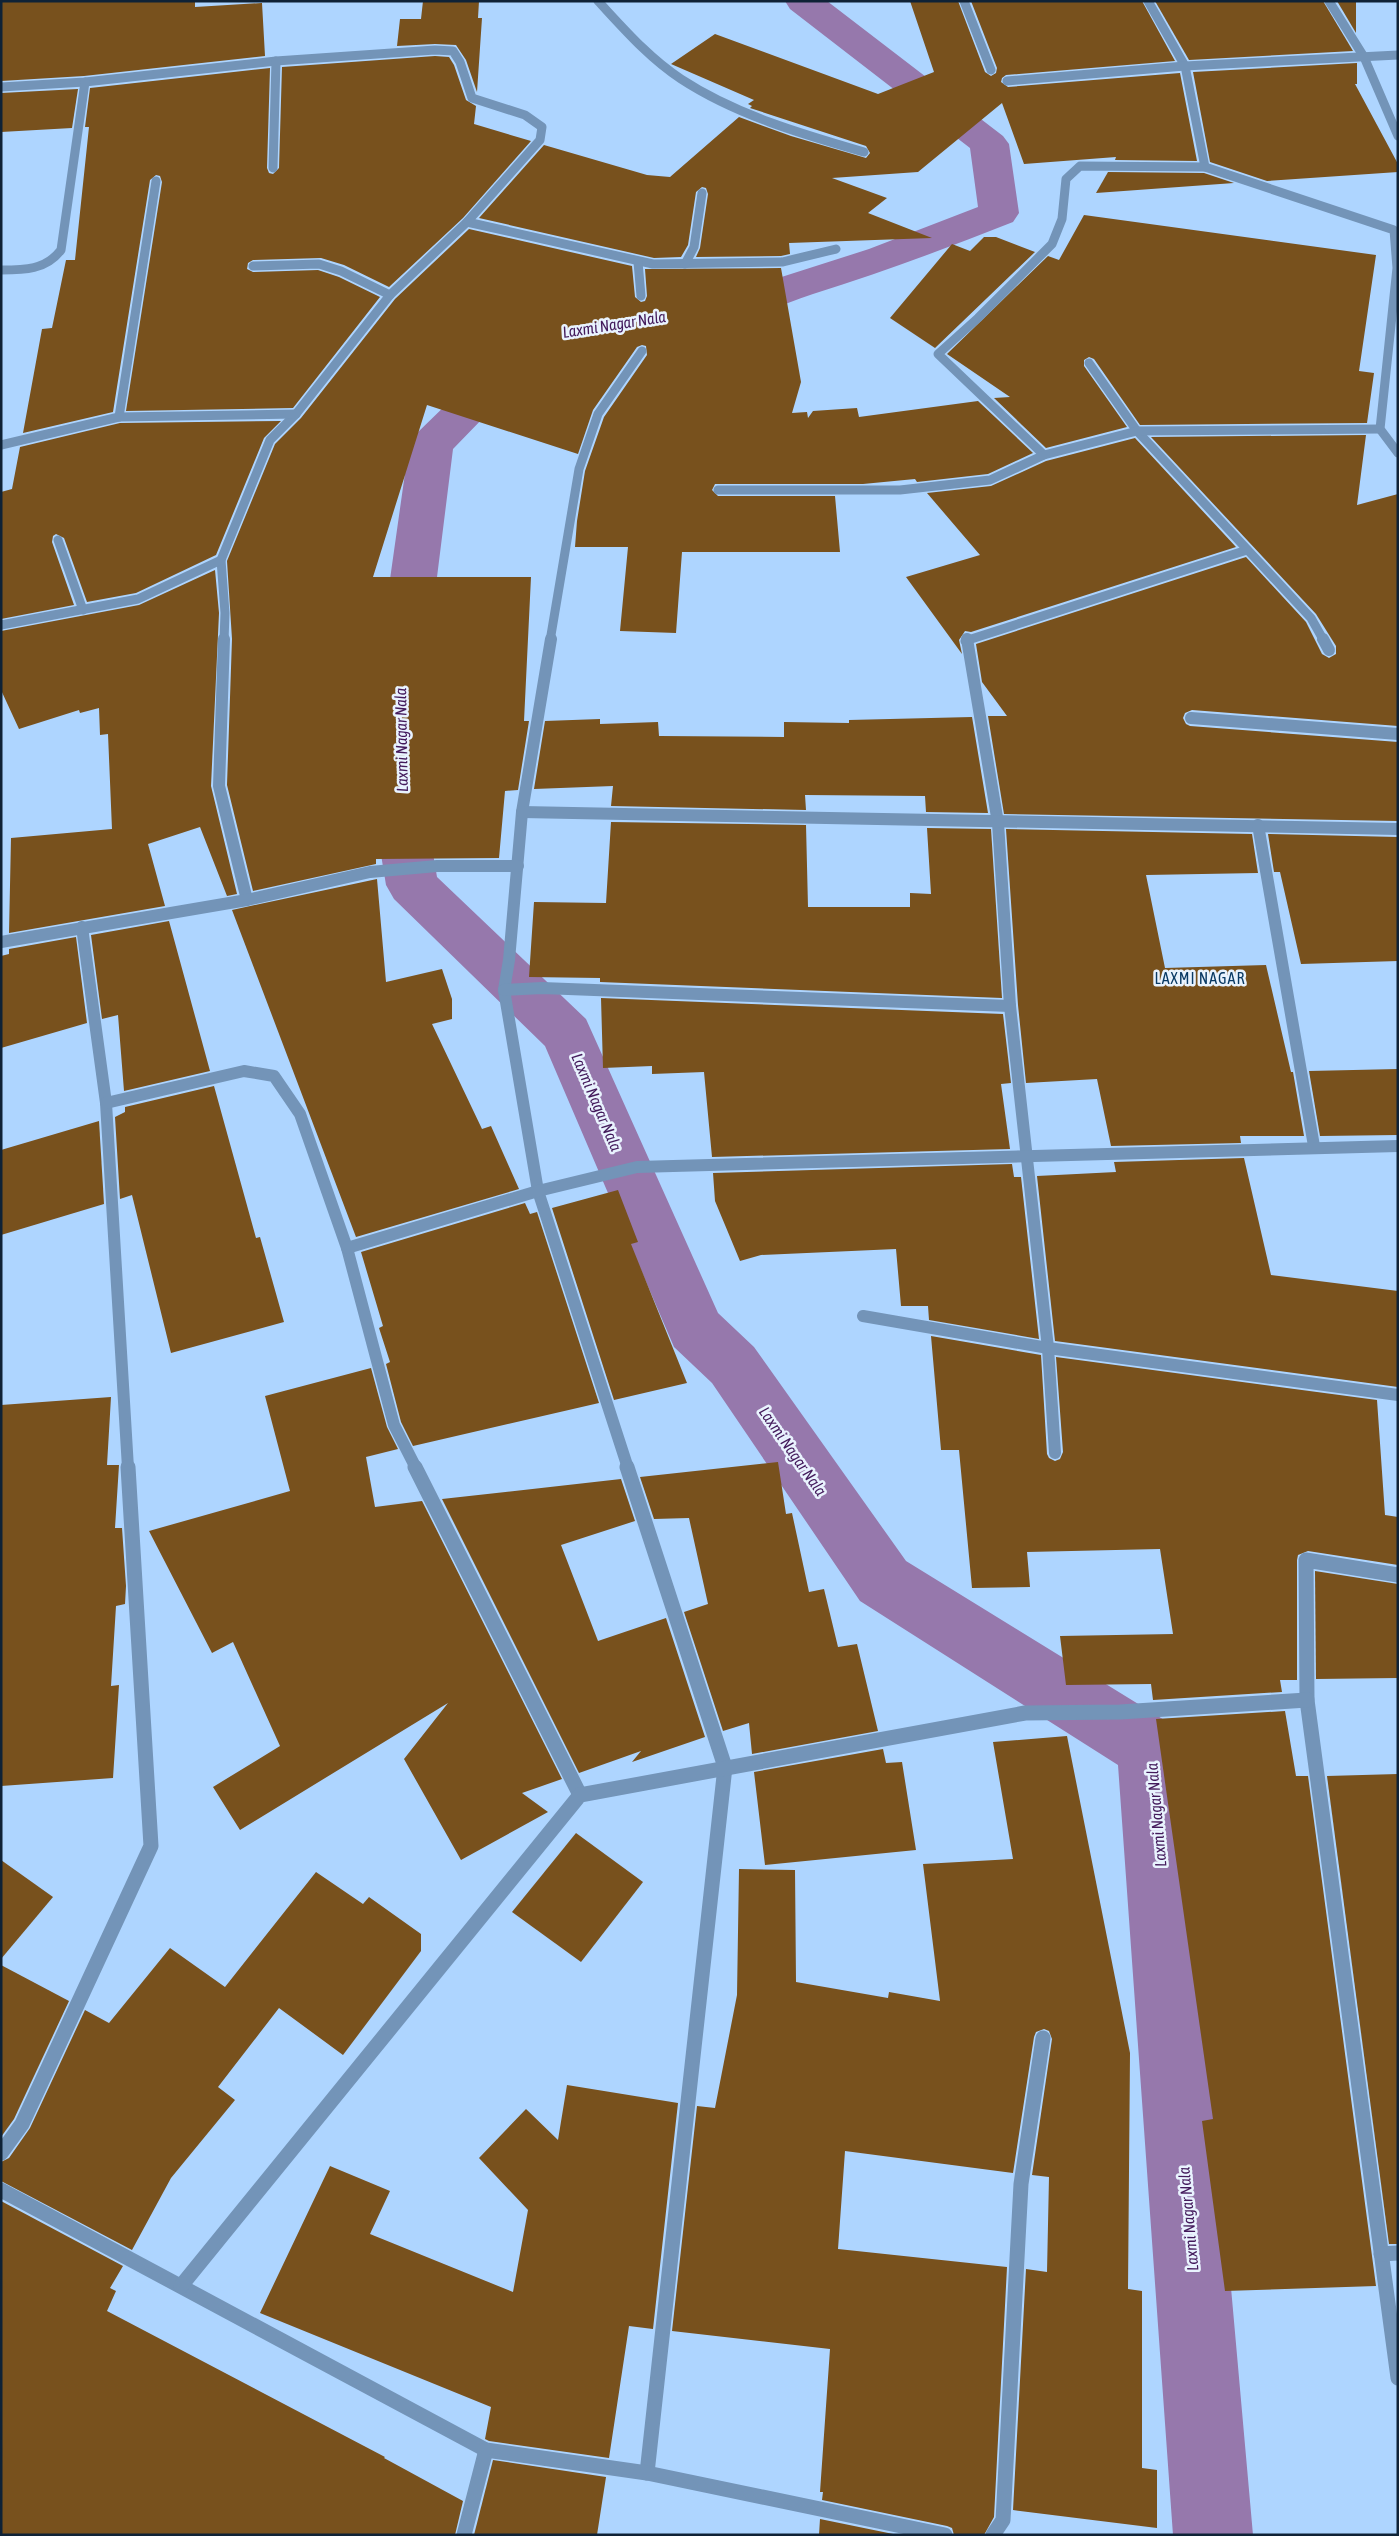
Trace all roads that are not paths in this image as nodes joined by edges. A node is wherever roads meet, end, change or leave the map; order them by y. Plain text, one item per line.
1 (598, 1) edge
2 (964, 1) edge
3 (1148, 1) edge
4 (1329, 1) edge
5 (1398, 55) edge
6 (1364, 57) junction
7 (276, 61) junction
8 (1186, 66) junction
9 (992, 70) dead end
10 (1007, 81) dead end
11 (85, 82) junction
12 (1, 87) edge
13 (1398, 136) edge
14 (864, 152) dead end
15 (1206, 167) junction
16 (273, 168) dead end
17 (156, 181) dead end
18 (702, 193) dead end
19 (467, 222) junction
20 (836, 249) dead end
21 (638, 262) junction
22 (685, 264) junction
23 (253, 266) dead end
24 (1397, 268) edge
25 (1, 270) edge
26 (390, 295) junction
27 (641, 296) dead end
28 (642, 351) dead end
29 (1088, 363) dead end
30 (296, 414) junction
31 (119, 417) junction
32 (1380, 429) junction
33 (1136, 430) junction
34 (1, 445) edge
35 (1398, 453) edge
36 (1044, 455) junction
37 (718, 490) dead end
38 (58, 540) dead end
39 (1247, 550) junction
40 (221, 560) junction
41 (83, 610) junction
42 (1, 625) edge
43 (1329, 650) dead end
44 (1191, 718) dead end
45 (1398, 734) edge
46 (522, 812) junction
47 (998, 823) junction
48 (1258, 825) junction
49 (1398, 829) edge
50 (518, 866) junction
51 (247, 900) junction
52 (82, 927) junction
53 (1, 942) edge
54 (504, 990) junction
55 (1010, 1006) junction
56 (106, 1103) junction
57 (1314, 1146) junction
58 (1398, 1146) edge
59 (1028, 1155) junction
60 (538, 1191) junction
61 (347, 1248) junction
62 (863, 1316) dead end
63 (1048, 1348) junction
64 (1398, 1395) edge
65 (1055, 1453) dead end
66 (1398, 1576) edge
67 (1307, 1700) junction
68 (725, 1767) junction
69 (580, 1795) junction
70 (1043, 2038) dead end
71 (1, 2153) edge
72 (1, 2190) edge
73 (1398, 2253) edge
74 (1381, 2254) junction
75 (181, 2286) junction
76 (1398, 2378) edge
77 (486, 2450) junction
78 (647, 2473) junction
79 (464, 2535) edge
80 (945, 2535) edge
81 (993, 2535) edge

1 - 14 street
2 - 9 street
3 - 8 street
4 - 6 street
5 - 6 street
6 - 8 street
6 - 13 street
7 - 11 street
7 - 16 street
7 - 19 street
8 - 10 street
8 - 15 street
11 - 12 street
11 - 25 street
15 - 24 street
15 - 36 street
17 - 31 street
18 - 22 street
19 - 21 street
19 - 26 street
20 - 22 street
21 - 22 street
21 - 27 street
23 - 26 street
24 - 32 street
26 - 30 street
28 - 46 street
29 - 33 street
30 - 31 street
30 - 40 street
31 - 34 street
32 - 33 street
32 - 35 street
33 - 36 street
33 - 39 street
36 - 37 street
38 - 41 street
39 - 43 street
39 - 47 street
40 - 41 street
40 - 51 street
41 - 42 street
44 - 45 street
46 - 47 street
46 - 50 street
47 - 48 street
47 - 55 street
48 - 49 street
48 - 57 street
50 - 51 street
50 - 54 street
51 - 52 street
52 - 53 street
52 - 56 street
54 - 55 street
54 - 60 street
55 - 59 street
56 - 61 street
56 - 71 street
57 - 58 street
57 - 59 street
59 - 60 street
59 - 63 street
60 - 61 street
60 - 68 street
61 - 69 street
62 - 63 street
63 - 64 street
63 - 65 street
66 - 67 street
67 - 68 street
67 - 74 street
68 - 69 street
68 - 78 street
69 - 75 street
70 - 81 street
72 - 75 street
73 - 74 street
74 - 76 street
75 - 77 street
77 - 78 street
77 - 79 street
78 - 80 street

